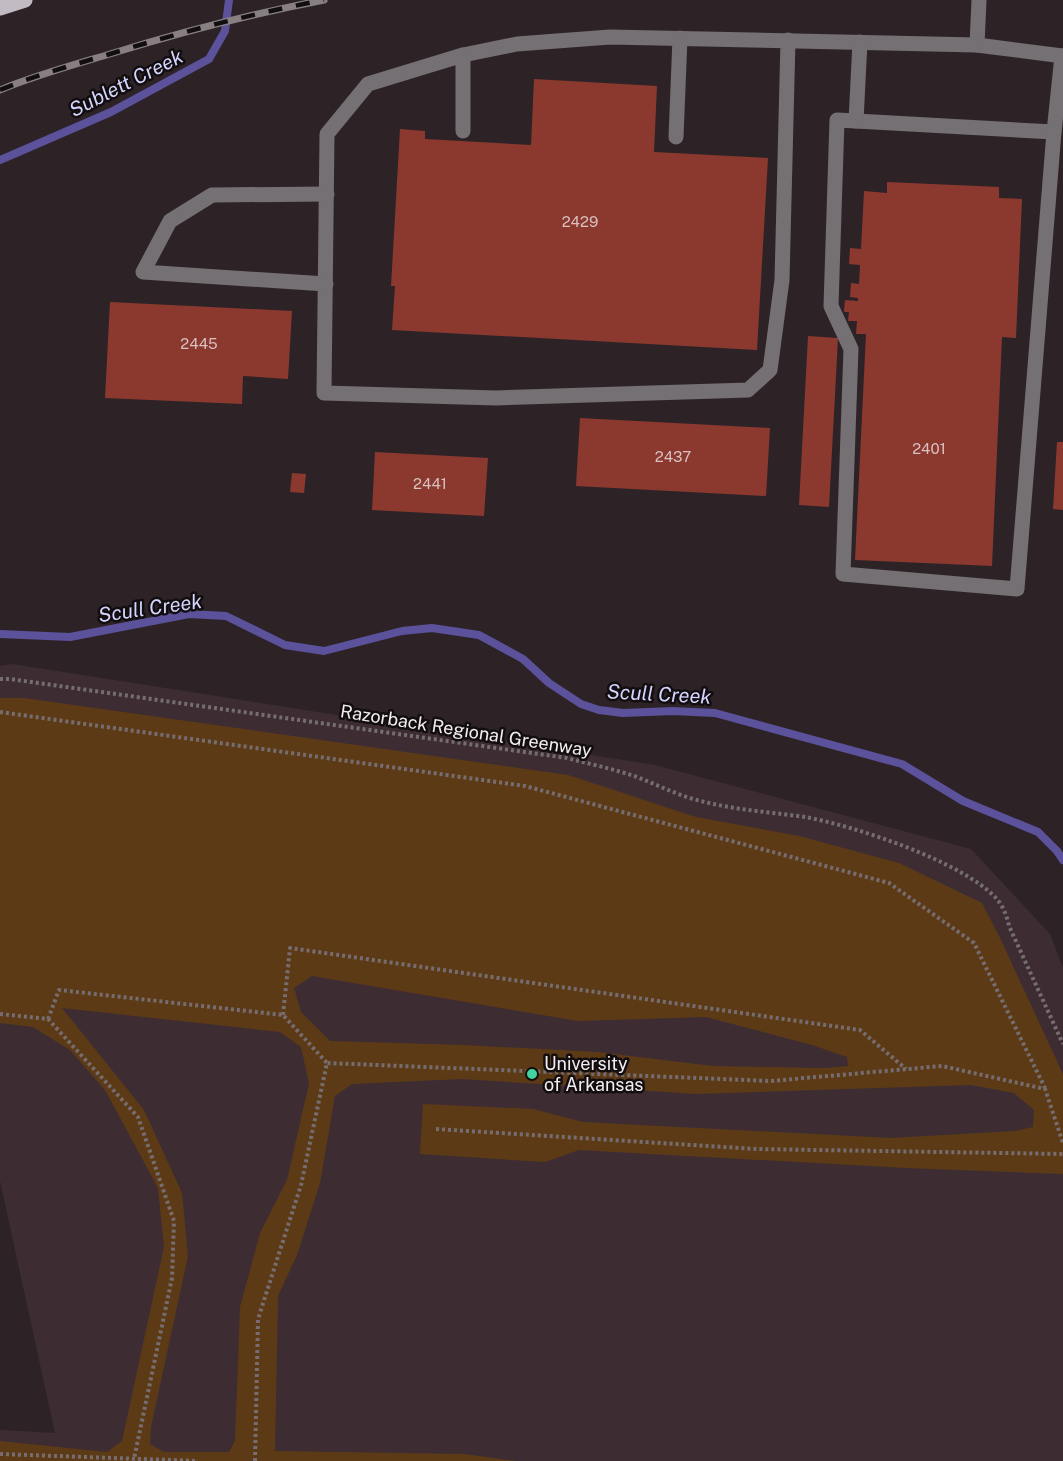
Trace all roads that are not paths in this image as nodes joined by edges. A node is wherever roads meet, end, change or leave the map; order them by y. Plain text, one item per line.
1 (25, 0) edge
2 (979, 0) edge
3 (0, 8) edge
4 (680, 38) junction
5 (789, 40) junction
6 (860, 42) junction
7 (977, 45) junction
8 (463, 55) junction
9 (1063, 56) edge
10 (856, 121) junction
11 (463, 131) dead end
12 (1054, 132) junction
13 (676, 137) dead end
14 (327, 194) junction
15 (326, 284) junction

1 - 3 main road
2 - 7 lane
4 - 5 lane
4 - 8 lane
4 - 13 lane
5 - 6 lane
5 - 15 lane
6 - 7 lane
6 - 10 lane
7 - 9 lane
8 - 11 lane
8 - 14 lane
9 - 12 lane
10 - 12 lane
10 - 12 lane
14 - 15 lane
14 - 15 lane

